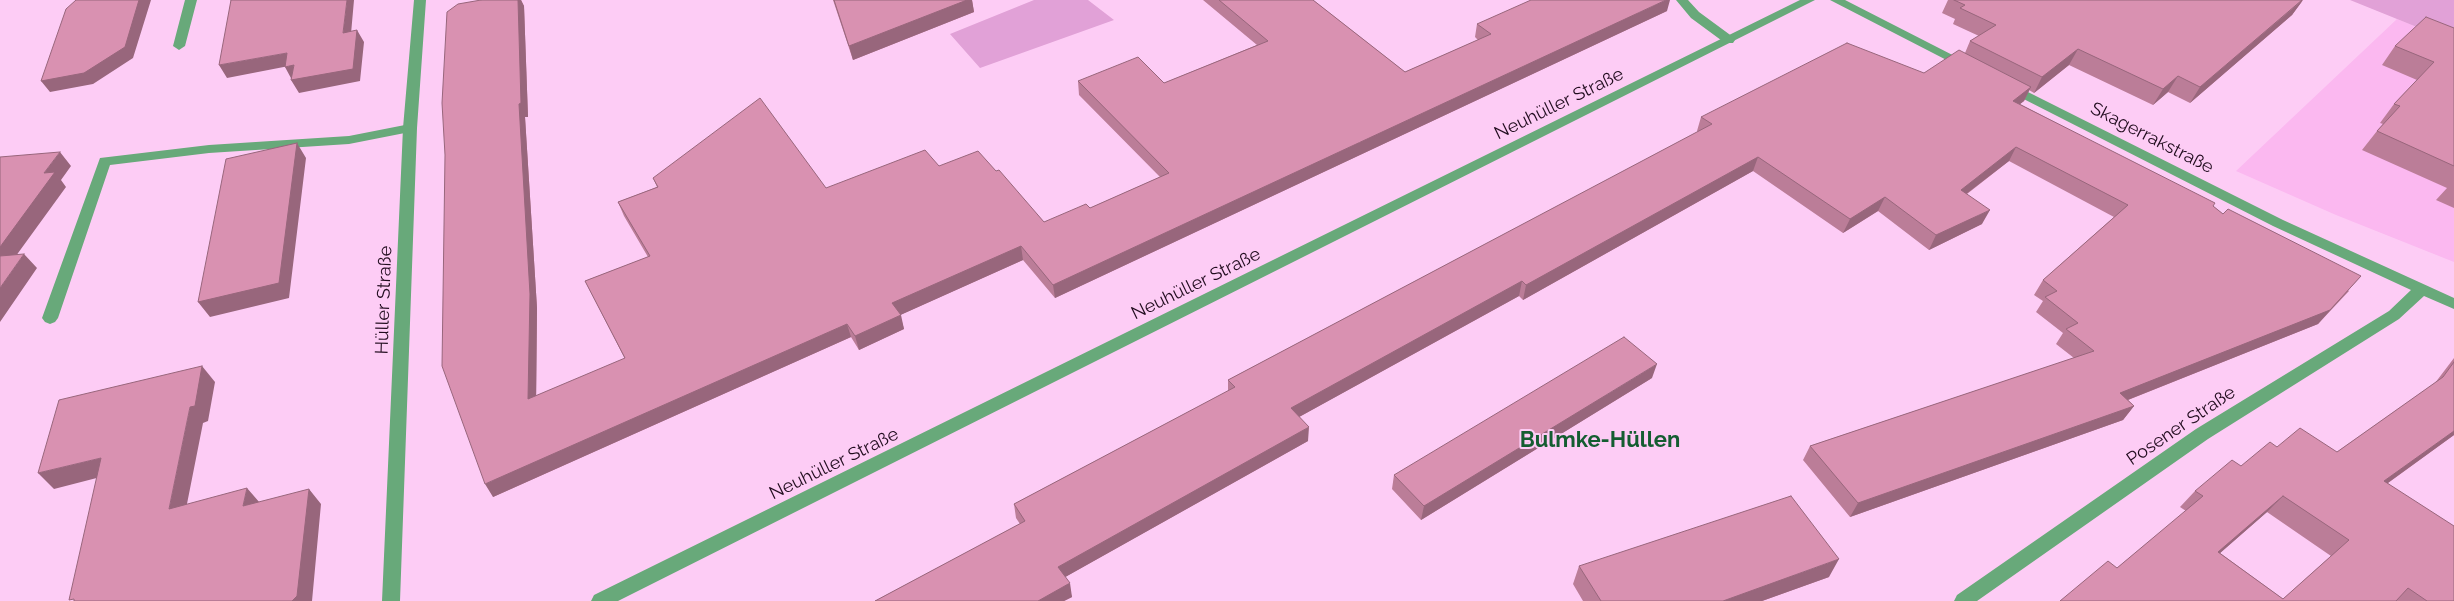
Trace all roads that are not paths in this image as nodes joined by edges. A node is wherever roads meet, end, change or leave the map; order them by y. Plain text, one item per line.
1 (191, 0) edge
2 (1682, 0) edge
3 (1809, 0) edge
4 (1836, 0) edge
5 (424, 1) edge
6 (1729, 40) junction
7 (179, 46) dead end
8 (410, 128) junction
9 (2422, 288) junction
10 (2454, 304) edge
11 (50, 318) dead end
12 (391, 601) edge
13 (600, 601) edge
14 (1963, 601) edge

1 - 7 street
2 - 6 street
3 - 6 street, Neuhüller Straße
4 - 9 street, Skagerrakstraße
5 - 8 street, Hüller Straße
6 - 13 street, Neuhüller Straße
8 - 11 street
8 - 12 street, Hüller Straße
9 - 10 street, Skagerrakstraße
9 - 14 street, Posener Straße

